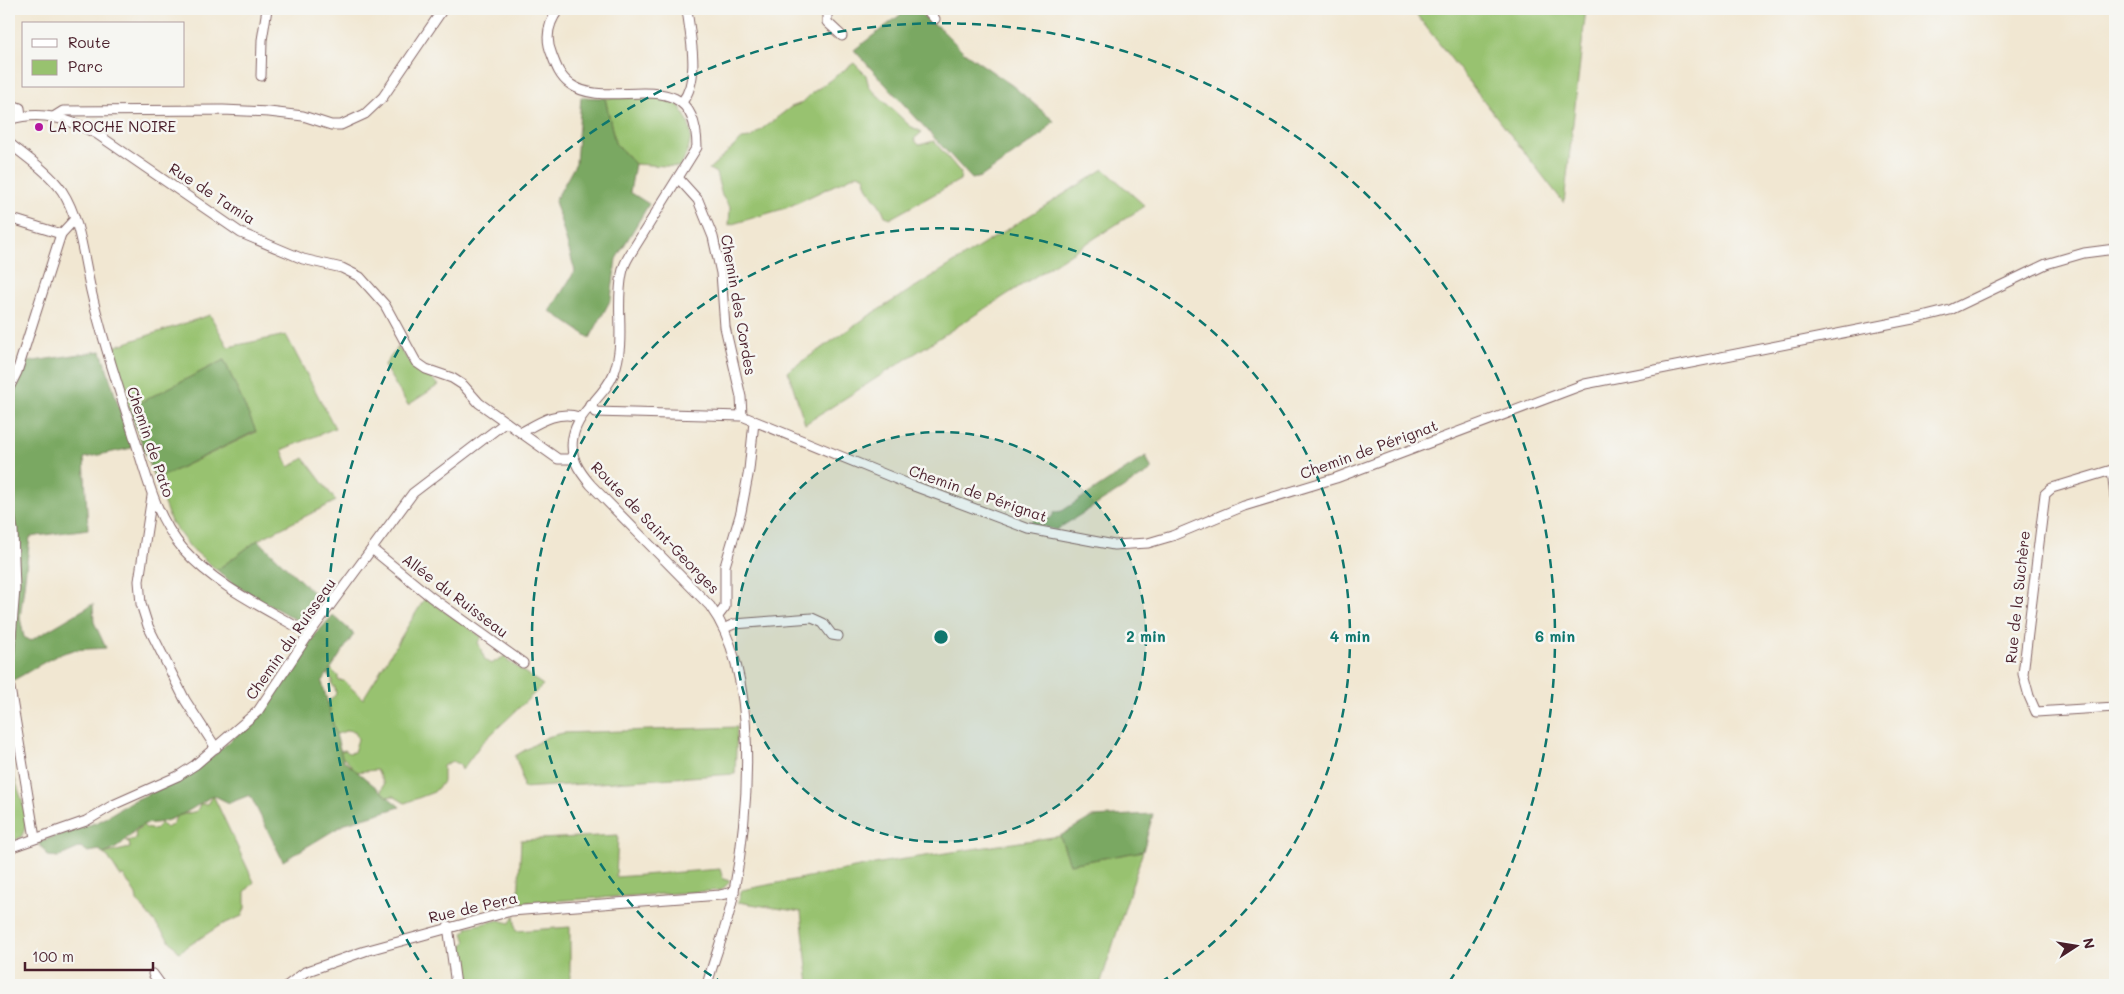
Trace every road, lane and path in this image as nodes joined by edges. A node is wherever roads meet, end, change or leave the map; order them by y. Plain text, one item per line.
1 (267, 9) edge
2 (443, 9) edge
3 (558, 9) edge
4 (687, 9) edge
5 (830, 9) edge
6 (926, 9) edge
7 (935, 19) dead end
8 (842, 36) dead end
9 (261, 76) dead end
10 (682, 102) junction
11 (9, 104) edge
12 (21, 116) junction
13 (54, 116) junction
14 (9, 120) edge
15 (9, 143) edge
16 (679, 179) junction
17 (9, 218) edge
18 (74, 220) junction
19 (61, 234) junction
20 (2115, 249) edge
21 (9, 388) edge
22 (590, 404) junction
23 (742, 416) junction
24 (579, 417) junction
25 (506, 422) junction
26 (754, 422) junction
27 (522, 432) junction
28 (574, 458) junction
29 (2114, 470) edge
30 (152, 496) junction
31 (2115, 497) edge
32 (9, 507) edge
33 (372, 549) junction
34 (718, 616) junction
35 (725, 628) junction
36 (309, 634) junction
37 (838, 636) dead end
38 (9, 663) edge
39 (523, 663) dead end
40 (9, 682) edge
41 (2115, 707) edge
42 (216, 748) junction
43 (35, 838) junction
44 (9, 848) edge
45 (734, 892) junction
46 (448, 926) junction
47 (153, 974) dead end
48 (161, 985) edge
49 (288, 985) edge
50 (456, 985) edge
51 (707, 985) edge

1 - 9 street
2 - 13 street
3 - 10 street
4 - 10 street
5 - 8 street
6 - 7 street
10 - 16 street
11 - 12 street
12 - 13 street
12 - 14 street
13 - 25 street, Rue de Tamia
15 - 18 street, Chemin de Pato
16 - 22 street
16 - 23 street, Chemin des Cordes
17 - 19 street
18 - 19 street
18 - 30 street, Chemin de Pato
19 - 21 street
20 - 26 street, Chemin de Pérignat
22 - 23 street, Chemin de Pérignat
22 - 24 street
23 - 26 street, Chemin de Pérignat
24 - 27 street
24 - 28 street
25 - 27 street, Rue de Tamia
25 - 33 street, Chemin du Ruisseau
26 - 34 street
27 - 28 street, Rue de Tamia
28 - 34 street, Route de Saint-Georges
29 - 31 street
29 - 41 street, Rue de la Suchère
30 - 36 street, Chemin de Pato
30 - 42 street
32 - 38 street
33 - 36 street, Chemin du Ruisseau
33 - 39 street, Allée du Ruisseau
34 - 35 street, Route de Saint-Georges
35 - 37 street
35 - 45 street, Route de Saint-Georges
36 - 42 street, Chemin du Ruisseau
40 - 43 street
42 - 43 street, Chemin du Ruisseau
43 - 44 street, Chemin du Ruisseau
45 - 46 street, Rue de Pera
45 - 51 street, Route de Saint-Georges
46 - 49 street, Rue de Pera
46 - 50 street
47 - 48 street

